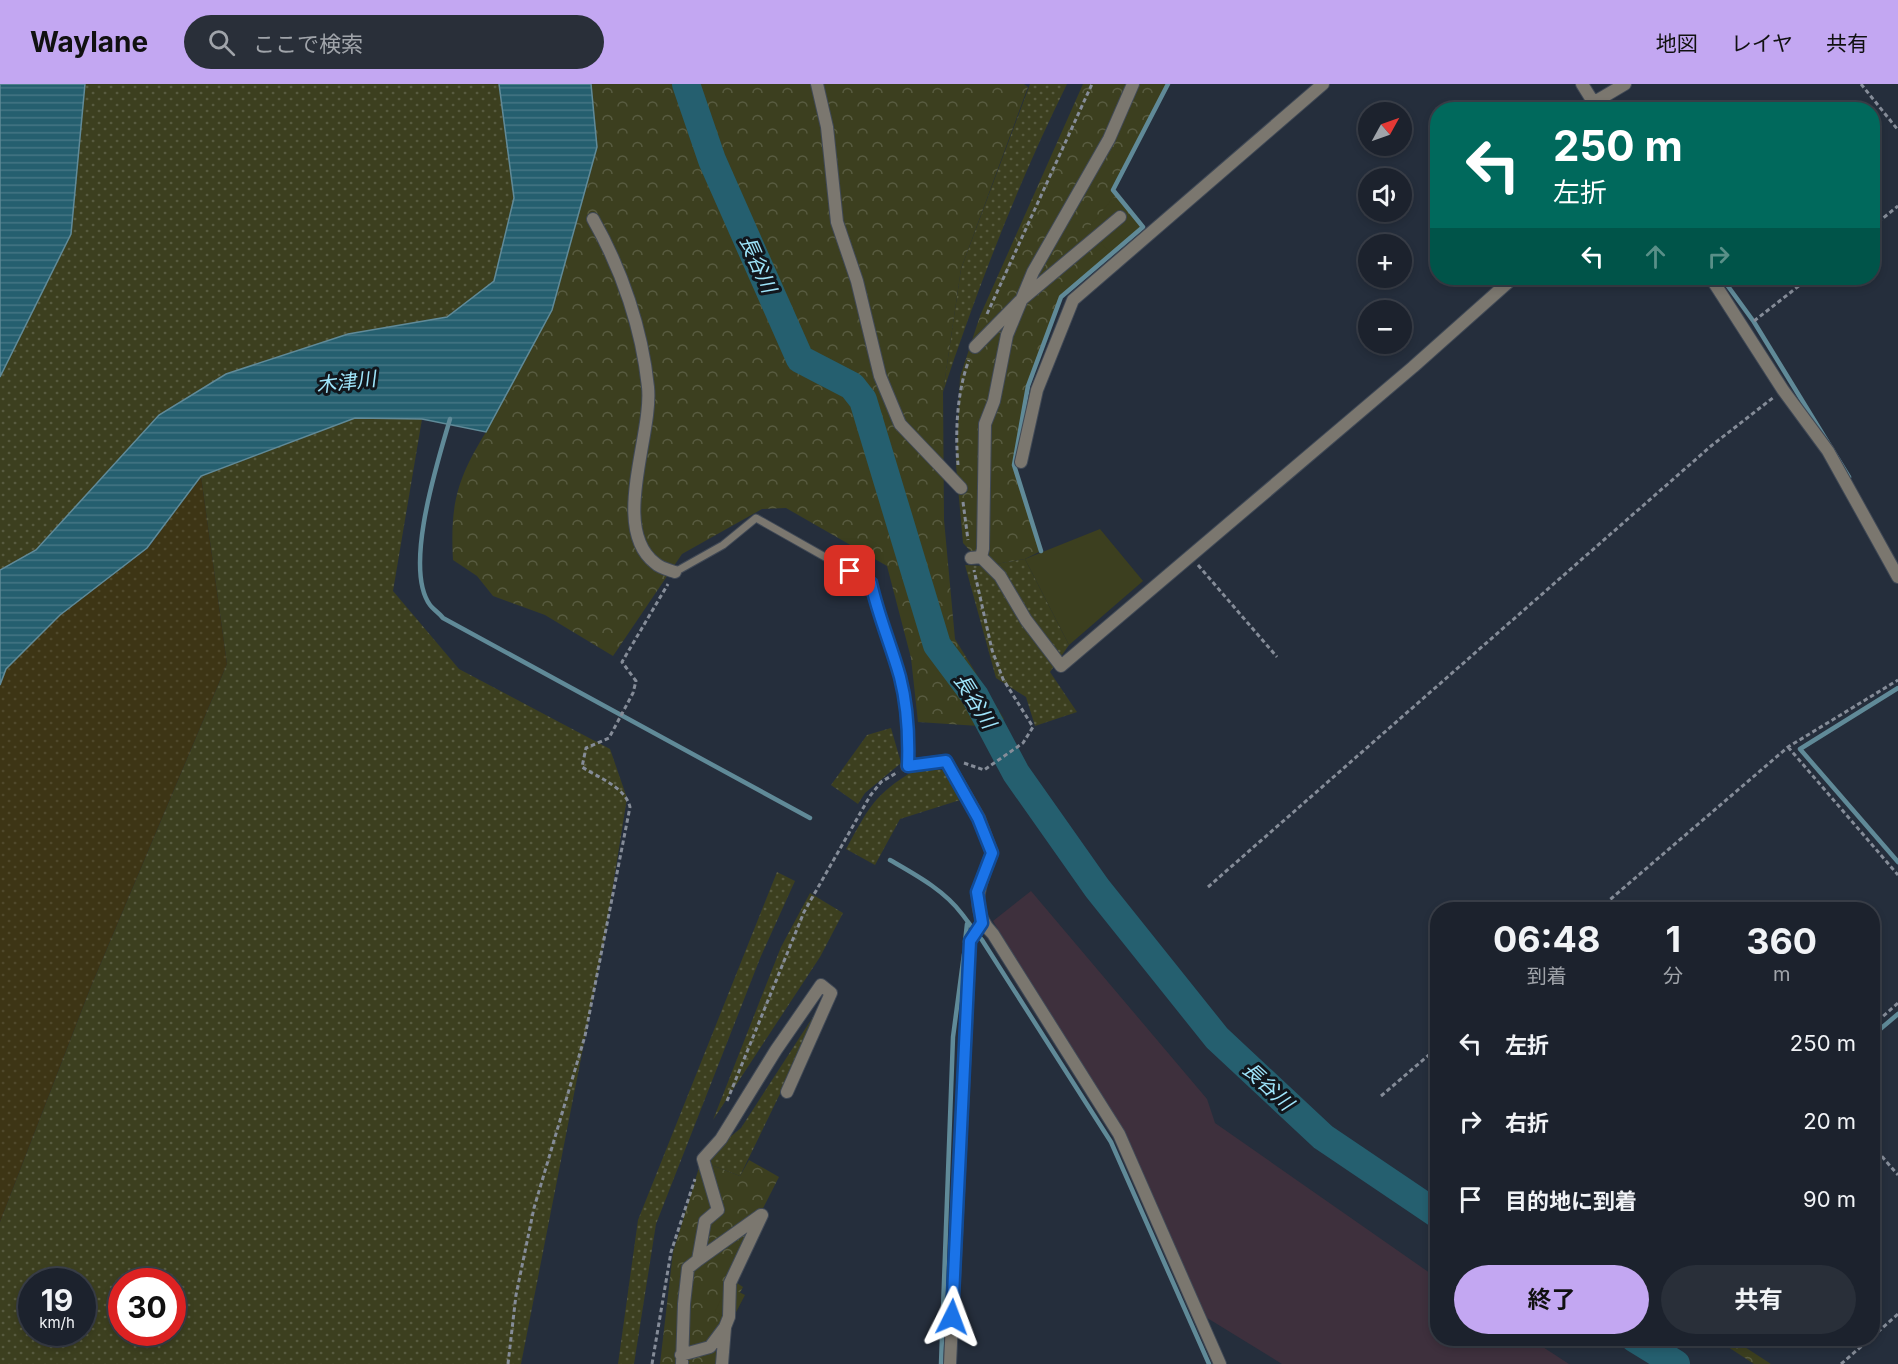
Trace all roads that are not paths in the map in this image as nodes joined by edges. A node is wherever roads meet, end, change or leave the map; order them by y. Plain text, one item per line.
1 (817, 84) edge
2 (1133, 84) edge
3 (1323, 84) edge
4 (1582, 84) edge
5 (1625, 84) edge
6 (1593, 102) edge
7 (1601, 102) edge
8 (1120, 217) dead end
9 (593, 219) dead end
10 (1505, 285) edge
11 (1716, 285) edge
12 (1020, 301) junction
13 (975, 347) dead end
14 (1021, 462) dead end
15 (961, 488) dead end
16 (675, 572) joint
17 (1898, 577) edge
18 (908, 766) joint
19 (982, 923) junction
20 (787, 1092) dead end
21 (698, 1260) junction
22 (725, 1327) junction
23 (682, 1359) edge
24 (722, 1364) edge
25 (950, 1364) edge
26 (1220, 1364) edge

1 - 15 street
2 - 12 street
3 - 14 street
4 - 6 street
5 - 7 street
8 - 12 street
9 - 16 street
10 - 12 street
11 - 17 street
12 - 13 street
16 - 18 lane
18 - 19 street
19 - 25 street
19 - 26 street
20 - 21 street
21 - 22 street
21 - 23 street
22 - 23 street
22 - 24 street

